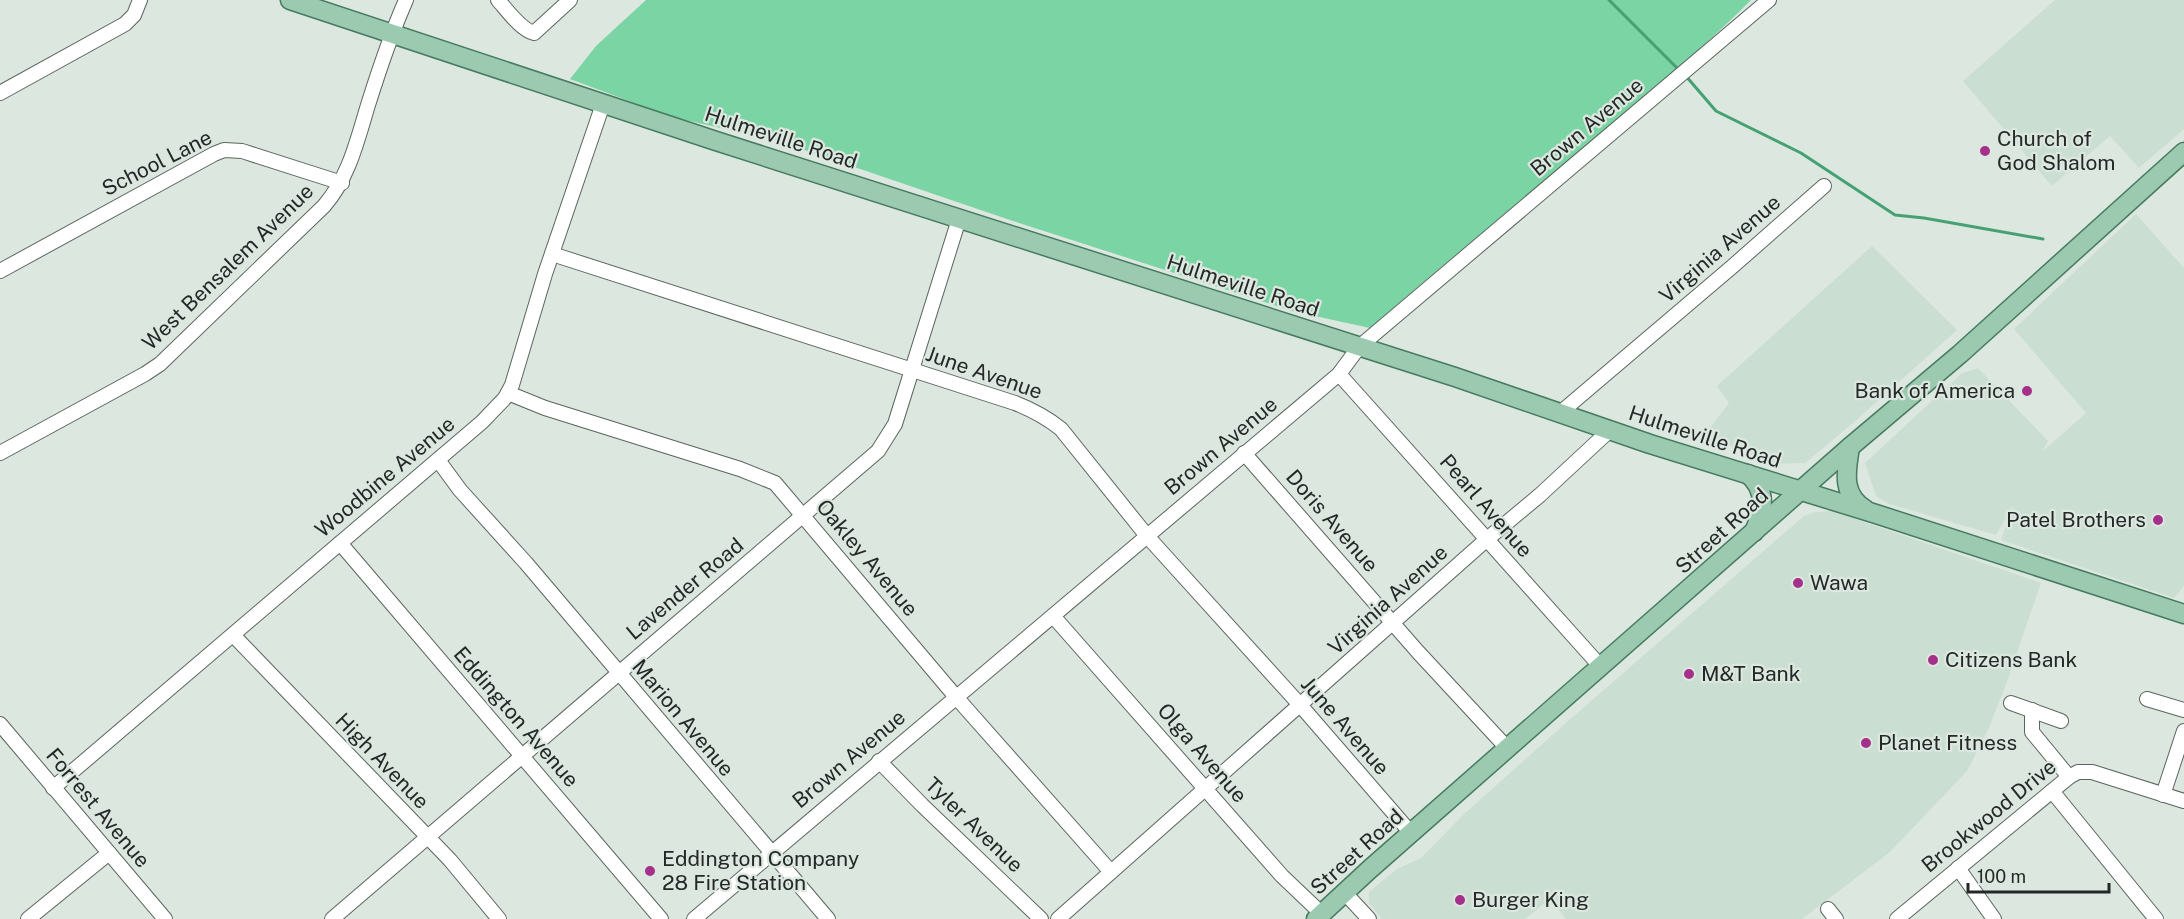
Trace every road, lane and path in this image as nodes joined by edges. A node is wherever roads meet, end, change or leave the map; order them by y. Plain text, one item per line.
1 (140, 0) edge
2 (290, 0) edge
3 (406, 0) edge
4 (498, 0) edge
5 (570, 0) edge
6 (1769, 0) edge
7 (393, 33) junction
8 (0, 93) edge
9 (603, 104) junction
10 (2184, 152) edge
11 (342, 183) junction
12 (1824, 186) dead end
13 (959, 219) junction
14 (552, 254) junction
15 (0, 271) edge
16 (1359, 347) junction
17 (913, 370) junction
18 (1339, 374) junction
19 (508, 393) junction
20 (1560, 413) junction
21 (1610, 430) junction
22 (1850, 447) junction
23 (0, 453) edge
24 (1244, 453) junction
25 (438, 460) junction
26 (1748, 474) junction
27 (1801, 491) junction
28 (1868, 511) junction
29 (804, 516) junction
30 (1753, 533) junction
31 (1148, 536) junction
32 (1486, 540) junction
33 (340, 543) junction
34 (2184, 614) edge
35 (1053, 616) junction
36 (1393, 624) junction
37 (233, 635) junction
38 (1601, 667) junction
39 (618, 674) junction
40 (956, 697) junction
41 (2147, 699) dead end
42 (2011, 703) dead end
43 (1300, 706) junction
44 (2032, 710) junction
45 (2184, 710) edge
46 (2061, 721) dead end
47 (0, 724) edge
48 (2184, 731) edge
49 (1508, 749) junction
50 (523, 756) junction
51 (879, 761) junction
52 (2069, 777) junction
53 (53, 788) junction
54 (1206, 789) junction
55 (2052, 791) junction
56 (2163, 795) junction
57 (2184, 801) edge
58 (1411, 833) junction
59 (427, 837) junction
60 (109, 853) junction
61 (771, 854) junction
62 (1958, 868) junction
63 (1111, 872) junction
64 (1345, 893) junction
65 (1319, 916) edge
66 (28, 919) edge
67 (165, 919) edge
68 (332, 919) edge
69 (500, 919) edge
70 (661, 919) edge
71 (694, 919) edge
72 (828, 919) edge
73 (1041, 919) edge
74 (1058, 919) edge
75 (1369, 919) edge
76 (1897, 919) edge
77 (1994, 919) edge
78 (2156, 919) edge

1 - 8 street
2 - 7 main road, Hulmeville Road
3 - 7 street, West Bensalem Avenue
4 - 5 street
6 - 16 street, Brown Avenue
7 - 9 main road, Hulmeville Road
7 - 11 street, West Bensalem Avenue
9 - 13 main road, Hulmeville Road
9 - 14 street, Woodbine Avenue
10 - 22 main road, Street Road
11 - 15 street, School Lane
11 - 23 street, West Bensalem Avenue
12 - 20 street, Virginia Avenue
13 - 16 main road, Hulmeville Road
13 - 17 street, Lavender Road
14 - 17 street, June Avenue
14 - 19 street, Woodbine Avenue
16 - 18 street, Brown Avenue
16 - 20 main road, Hulmeville Road
17 - 29 street, Lavender Road
17 - 31 street, June Avenue
18 - 24 street, Brown Avenue
18 - 32 street, Pearl Avenue
19 - 25 street, Woodbine Avenue
19 - 29 street, Oakley Avenue
20 - 21 main road, Hulmeville Road
21 - 26 main road, Hulmeville Road
21 - 32 street, Virginia Avenue
22 - 27 main road, Street Road
22 - 28 main road
24 - 31 street, Brown Avenue
24 - 36 street, Doris Avenue
25 - 33 street, Woodbine Avenue
25 - 39 street, Marion Avenue
26 - 27 main road, Hulmeville Road
26 - 30 main road
27 - 28 main road, Hulmeville Road
27 - 30 main road, Street Road
28 - 34 main road, Hulmeville Road
29 - 39 street, Lavender Road
29 - 40 street, Oakley Avenue
30 - 38 main road, Street Road
31 - 35 street, Brown Avenue
31 - 43 street, June Avenue
32 - 36 street, Virginia Avenue
32 - 38 street, Pearl Avenue
33 - 37 street, Woodbine Avenue
33 - 50 street, Eddington Avenue
35 - 40 street, Brown Avenue
35 - 54 street, Olga Avenue
36 - 43 street, Virginia Avenue
36 - 49 street, Doris Avenue
37 - 53 street, Woodbine Avenue
37 - 59 street, High Avenue
38 - 49 main road, Street Road
39 - 50 street, Lavender Road
39 - 61 street, Marion Avenue
40 - 51 street, Brown Avenue
40 - 63 street, Oakley Avenue
41 - 45 street
42 - 44 street
43 - 54 street, Virginia Avenue
43 - 58 street, June Avenue
44 - 46 street
44 - 52 street
47 - 53 street, Forrest Avenue
48 - 56 street
49 - 58 main road, Street Road
50 - 59 street, Lavender Road
50 - 70 street, Eddington Avenue
51 - 61 street, Brown Avenue
51 - 73 street, Tyler Avenue
52 - 55 street, Brookwood Drive
52 - 56 street, Brookwood Drive
53 - 60 street, Forrest Avenue
54 - 63 street, Virginia Avenue
54 - 65 street, Olga Avenue
55 - 62 street, Brookwood Drive
55 - 78 street
56 - 57 street, Brookwood Drive
58 - 64 main road, Street Road
59 - 68 street, Lavender Road
59 - 69 street, High Avenue
60 - 66 street
60 - 67 street, Forrest Avenue
61 - 71 street, Brown Avenue
61 - 72 street, Marion Avenue
62 - 76 street, Brookwood Drive
62 - 77 street
63 - 74 street, Virginia Avenue
64 - 65 main road, Street Road
64 - 75 street

